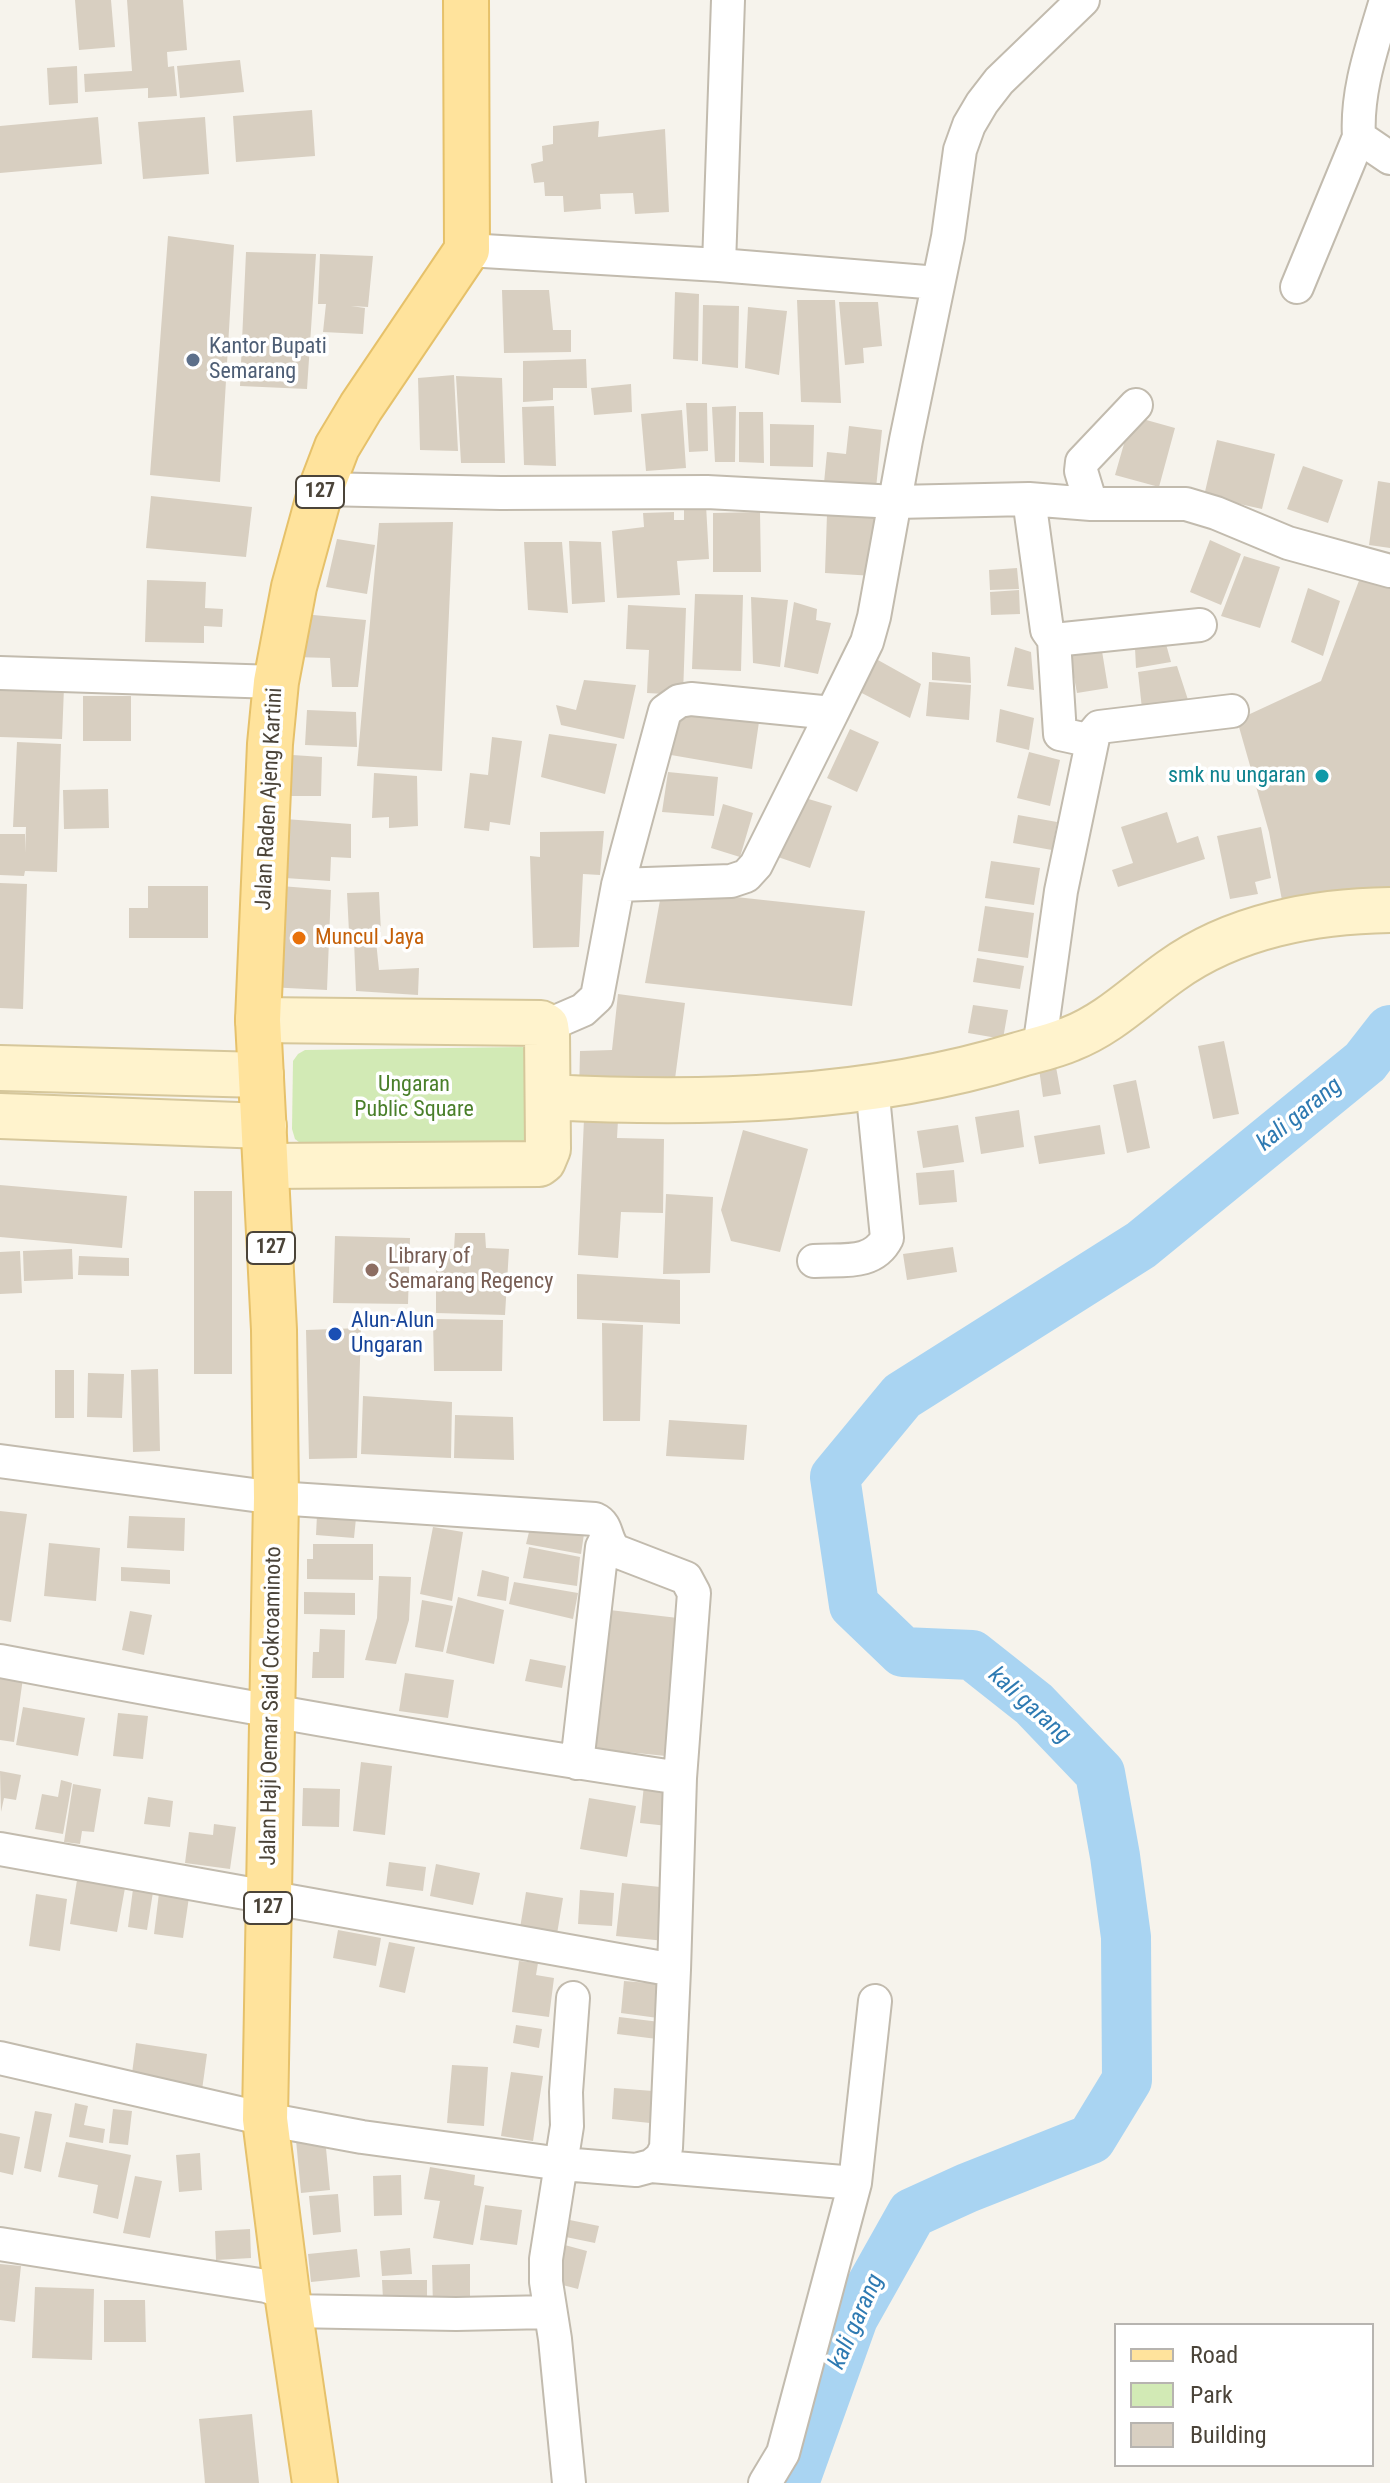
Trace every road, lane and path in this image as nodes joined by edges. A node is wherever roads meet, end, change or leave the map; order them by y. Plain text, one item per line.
1 (466, 0) edge
2 (728, 0) edge
3 (1083, 0) edge
4 (1386, 0) edge
5 (1359, 137) junction
6 (1390, 158) edge
7 (467, 250) junction
8 (719, 265) junction
9 (938, 283) junction
10 (1297, 287) dead end
11 (1136, 405) dead end
12 (321, 489) junction
13 (1029, 499) junction
14 (896, 502) junction
15 (1091, 504) junction
16 (1390, 571) edge
17 (1200, 625) dead end
18 (1054, 640) junction
19 (0, 673) edge
20 (276, 682) junction
21 (1232, 711) dead end
22 (832, 713) junction
23 (1092, 741) junction
24 (618, 885) junction
25 (1390, 903) edge
26 (1390, 910) edge
27 (1333, 914) junction
28 (258, 1020) junction
29 (546, 1026) junction
30 (1039, 1049) junction
31 (0, 1068) edge
32 (57, 1070) junction
33 (261, 1075) junction
34 (872, 1086) junction
35 (548, 1097) junction
36 (0, 1116) edge
37 (57, 1119) junction
38 (266, 1146) junction
39 (814, 1261) dead end
40 (0, 1461) edge
41 (276, 1498) junction
42 (607, 1537) junction
43 (0, 1661) edge
44 (271, 1713) junction
45 (577, 1763) junction
46 (680, 1778) junction
47 (0, 1849) edge
48 (268, 1898) junction
49 (674, 1970) junction
50 (573, 1998) dead end
51 (875, 2001) dead end
52 (0, 2058) edge
53 (265, 2119) junction
54 (562, 2164) junction
55 (651, 2166) junction
56 (855, 2183) junction
57 (0, 2244) edge
58 (288, 2302) junction
59 (550, 2312) junction
60 (315, 2483) edge
61 (569, 2483) edge
62 (765, 2483) edge

1 - 7 main road
2 - 8 street
3 - 9 street
4 - 5 street
5 - 6 street
5 - 10 street
7 - 8 street
7 - 12 main road, Jalan Raden Ajeng Kartini / 127
8 - 9 street
9 - 14 street
11 - 15 street
12 - 14 street
12 - 20 main road, Jalan Raden Ajeng Kartini / 127
13 - 14 street
13 - 15 street
13 - 18 street
14 - 22 street
15 - 16 street
17 - 18 street
18 - 23 street
19 - 20 street
20 - 28 main road, Jalan Raden Ajeng Kartini / 127
21 - 23 street
22 - 24 street
22 - 24 street
23 - 30 street
24 - 29 street
25 - 27 street
26 - 27 street
27 - 30 street
28 - 29 street
28 - 33 main road, Jalan Raden Ajeng Kartini / 127
29 - 35 street
30 - 34 street
31 - 32 street
32 - 33 street
32 - 37 street
33 - 38 main road, Jalan Raden Ajeng Kartini / 127
34 - 35 street
34 - 39 street
35 - 38 street
36 - 37 street
37 - 38 street
38 - 41 main road, Jalan Haji Oemar Said Cokroaminoto / 127
40 - 41 street
41 - 42 street
41 - 44 main road, Jalan Haji Oemar Said Cokroaminoto / 127
42 - 45 street
42 - 46 street
43 - 44 street
44 - 45 street
44 - 48 main road, Jalan Haji Oemar Said Cokroaminoto / 127
45 - 46 street
46 - 49 street
47 - 48 street
48 - 49 street
48 - 53 main road, Jalan Haji Oemar Said Cokroaminoto / 127
49 - 55 street
50 - 54 street
51 - 56 street
52 - 53 street
53 - 54 street
53 - 58 main road, Jalan Haji Oemar Said Cokroaminoto / 127
54 - 55 street
54 - 59 street
55 - 56 street
56 - 62 street
57 - 58 street
58 - 59 street
58 - 60 main road, Jalan Haji Oemar Said Cokroaminoto / 127
59 - 61 street

